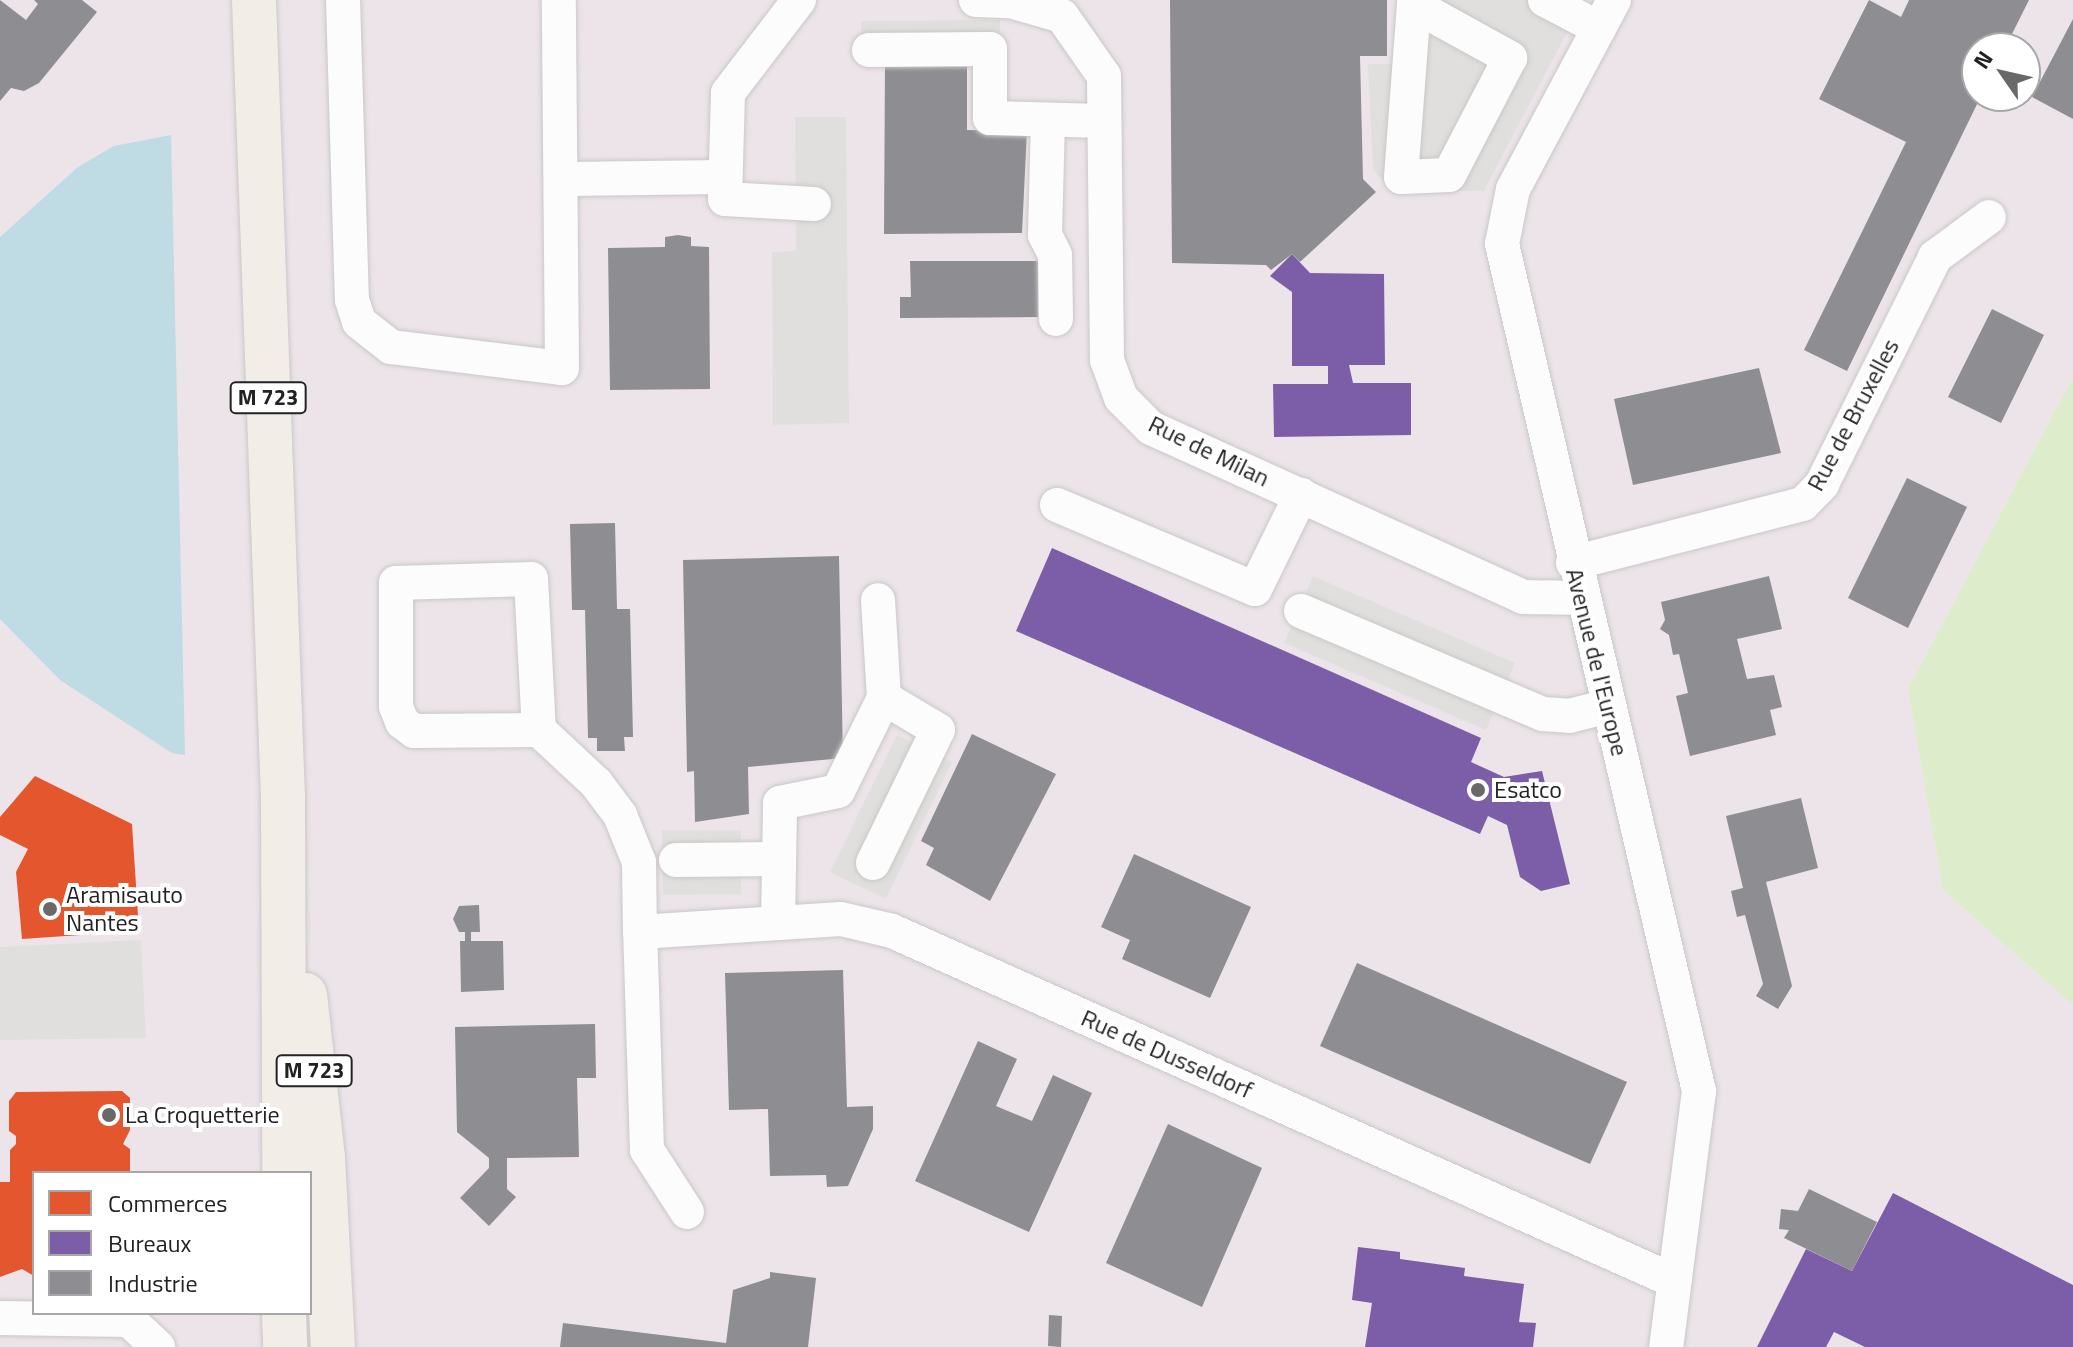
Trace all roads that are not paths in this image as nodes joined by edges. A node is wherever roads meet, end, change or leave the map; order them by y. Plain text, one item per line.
1 (254, 0) edge
2 (343, 0) edge
3 (559, 0) edge
4 (799, 0) edge
5 (976, 0) edge
6 (1545, 0) edge
7 (1416, 3) edge
8 (1606, 14) edge
9 (869, 50) dead end
10 (1048, 120) junction
11 (1104, 121) junction
12 (725, 177) junction
13 (564, 179) junction
14 (814, 204) dead end
15 (1989, 217) dead end
16 (1056, 319) dead end
17 (1301, 495) junction
18 (1057, 505) dead end
19 (1573, 563) junction
20 (1581, 598) junction
21 (878, 600) dead end
22 (1301, 611) dead end
23 (884, 698) junction
24 (1609, 706) junction
25 (539, 730) junction
26 (283, 797) junction
27 (779, 859) junction
28 (676, 860) dead end
29 (873, 863) dead end
30 (778, 923) junction
31 (640, 932) junction
32 (284, 1171) edge
33 (687, 1212) dead end
34 (1674, 1281) junction
35 (284, 1315) edge
36 (128, 1316) edge
37 (0, 1318) edge
38 (158, 1347) edge
39 (285, 1347) edge
40 (333, 1347) edge
41 (1666, 1347) edge

1 - 26 main road, M 723
2 - 13 street
3 - 13 street
4 - 12 street
5 - 11 street, Rue de Milan
6 - 8 street
7 - 7 street
8 - 19 street, Avenue de l'Europe
9 - 10 street
10 - 11 street
10 - 16 street
11 - 17 street, Rue de Milan
12 - 13 street
12 - 14 street
15 - 19 street, Rue de Bruxelles
17 - 18 street
17 - 20 street, Rue de Milan
19 - 20 street, Avenue de l'Europe
20 - 24 street, Avenue de l'Europe
21 - 23 street
22 - 24 street
23 - 27 street
23 - 29 street
24 - 34 street, Avenue de l'Europe
25 - 25 street
25 - 31 street
26 - 32 main road, M 723
26 - 40 main road, M 723
27 - 28 street
27 - 30 street
30 - 31 street, Rue de Dusseldorf
30 - 34 street, Rue de Dusseldorf
31 - 33 street
34 - 41 street, Avenue de l'Europe
35 - 39 main road
36 - 37 street
36 - 38 street

